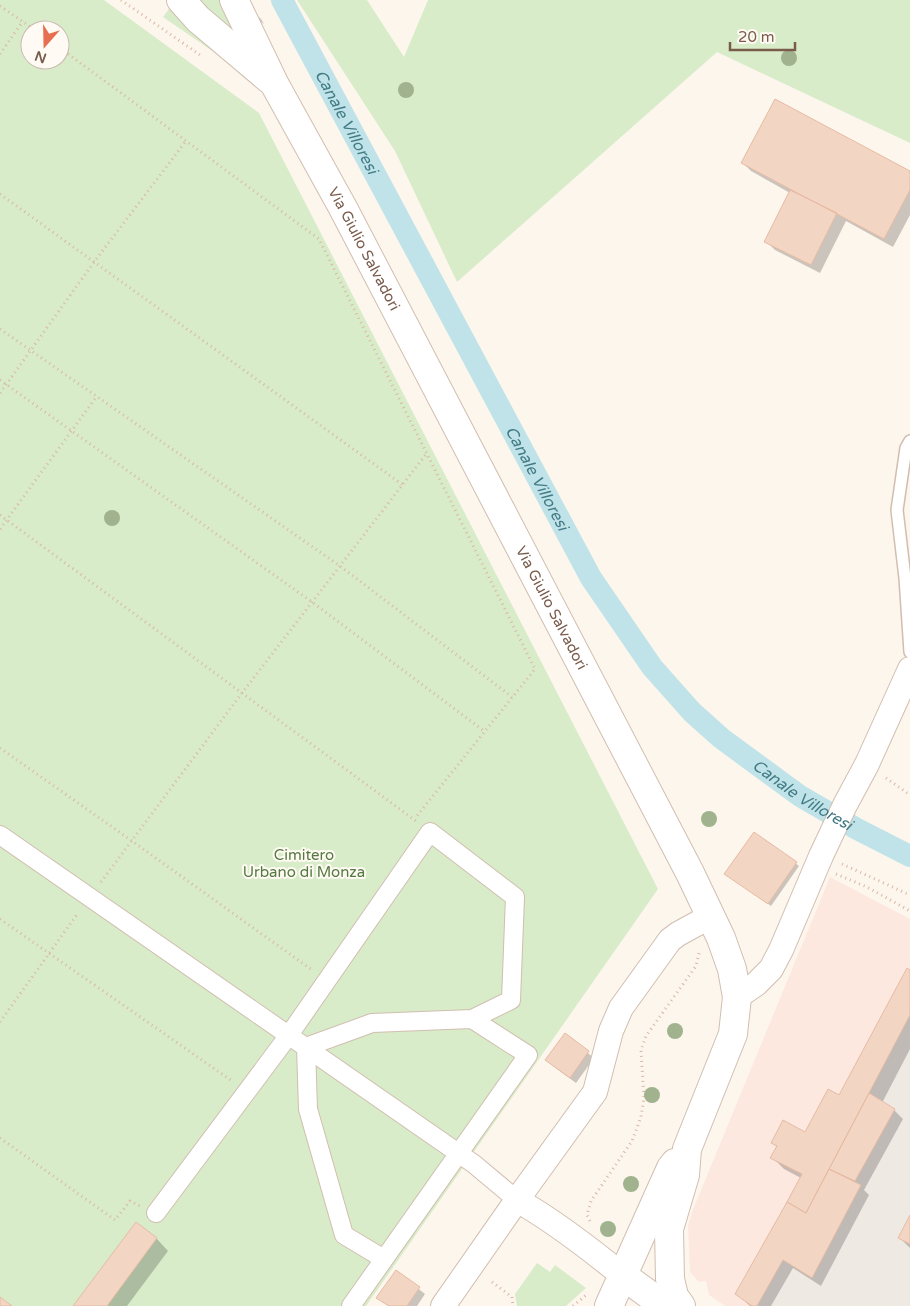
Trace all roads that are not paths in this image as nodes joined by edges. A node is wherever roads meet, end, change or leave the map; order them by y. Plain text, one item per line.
1 (181, 0) edge
2 (234, 0) edge
3 (275, 85) junction
4 (910, 441) edge
5 (910, 652) edge
6 (910, 670) edge
7 (0, 835) edge
8 (700, 922) junction
9 (737, 997) junction
10 (472, 1019) junction
11 (289, 1035) junction
12 (306, 1047) junction
13 (687, 1149) junction
14 (458, 1153) junction
15 (517, 1200) junction
16 (156, 1213) road end
17 (384, 1259) junction
18 (622, 1275) junction
19 (603, 1302) edge
20 (351, 1306) edge
21 (443, 1306) edge
22 (666, 1306) edge
23 (682, 1306) edge

1 - 3 street, Via Giulio Salvadori
2 - 3 street, Via Giulio Salvadori
3 - 8 street, Via Giulio Salvadori
4 - 5 lane
6 - 9 street
7 - 11 street
8 - 9 street, Via Giulio Salvadori
8 - 15 street
9 - 13 street, Via Giulio Salvadori
10 - 11 street
10 - 12 street
10 - 14 street
11 - 12 street
11 - 16 street
12 - 14 street
12 - 17 street
13 - 18 street, Via Giulio Salvadori
13 - 23 street, Via Giulio Salvadori
14 - 15 street
14 - 17 street
15 - 18 street
15 - 21 street
17 - 20 street
18 - 19 street, Via Giulio Salvadori
18 - 22 street

